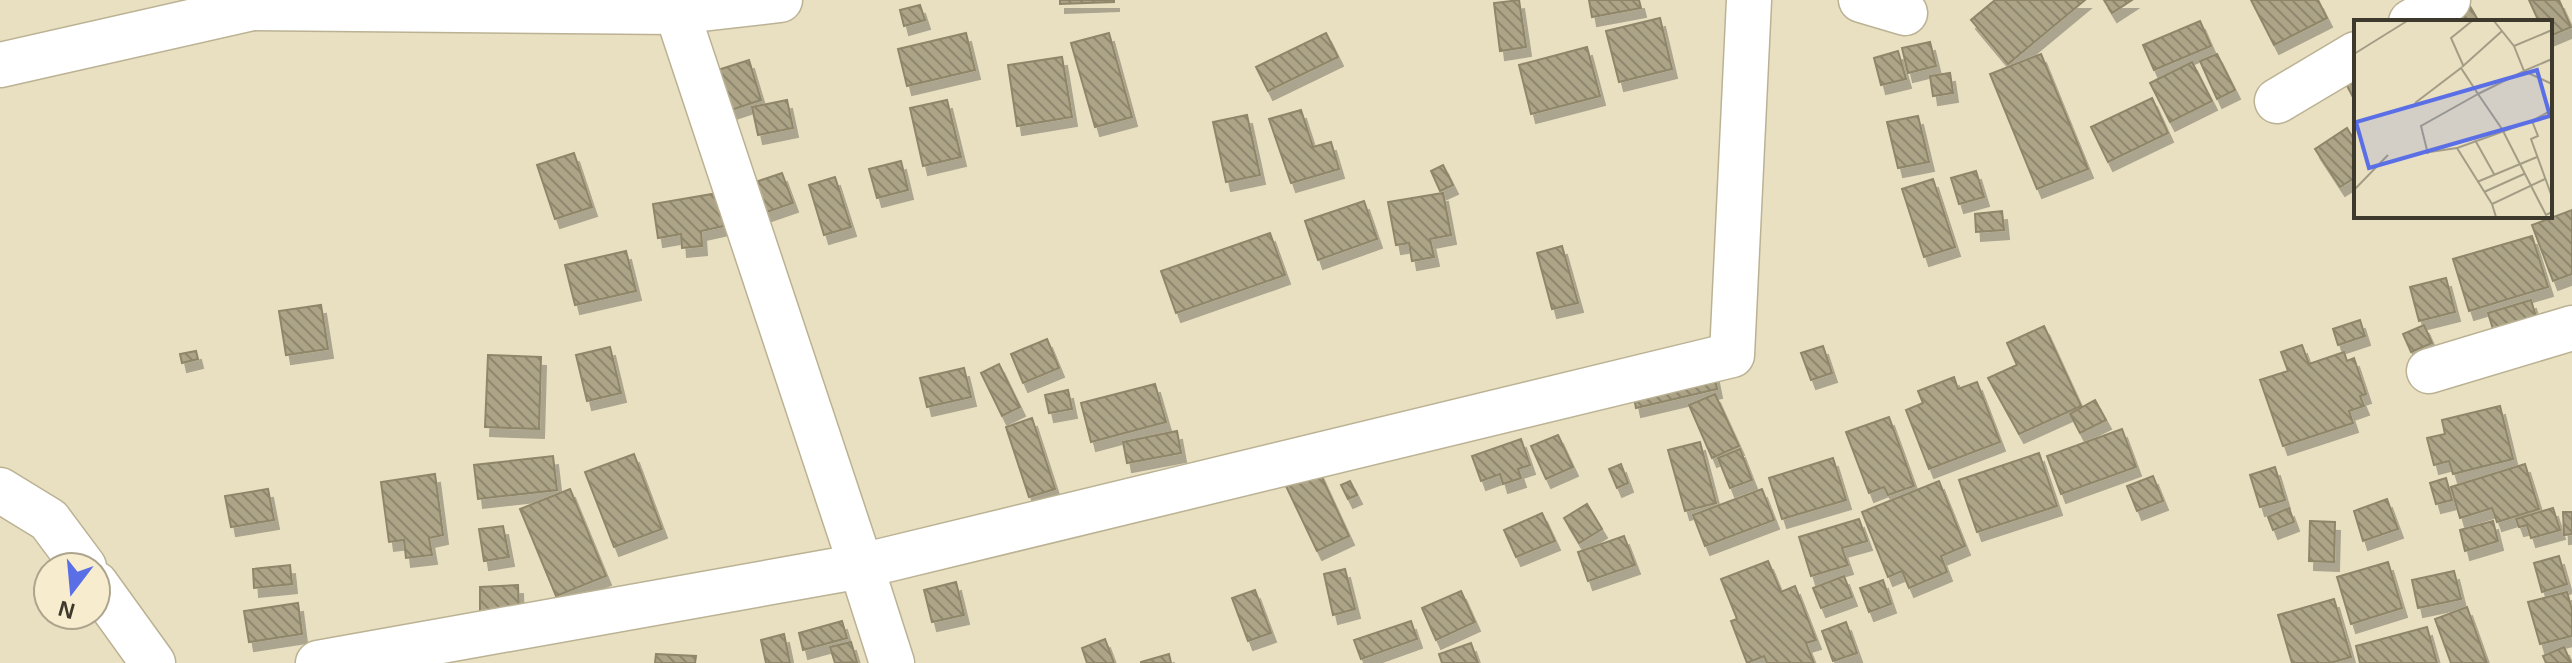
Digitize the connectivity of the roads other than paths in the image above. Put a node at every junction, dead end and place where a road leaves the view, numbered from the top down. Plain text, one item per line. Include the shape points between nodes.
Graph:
1 (780, 0) edge
2 (1749, 0) edge
3 (1861, 0) edge
4 (2448, 0) edge
5 (252, 4) edge
6 (674, 6) edge
7 (1905, 13) dead end
8 (2414, 20) edge
9 (2354, 55) edge
10 (0, 65) edge
11 (2277, 101) dead end
12 (2572, 328) edge
13 (2429, 371) dead end
14 (0, 490) edge
15 (72, 551) edge
16 (861, 566) junction
17 (112, 606) edge
18 (153, 663) edge
19 (318, 663) edge
20 (892, 663) edge

1 - 6 street
2 - 16 street via 1732,355
3 - 7 street
4 - 8 street
5 - 6 street
5 - 10 street
6 - 16 street
9 - 11 street
12 - 13 street
14 - 15 street via 49,520
16 - 19 street
16 - 20 street
17 - 18 street

